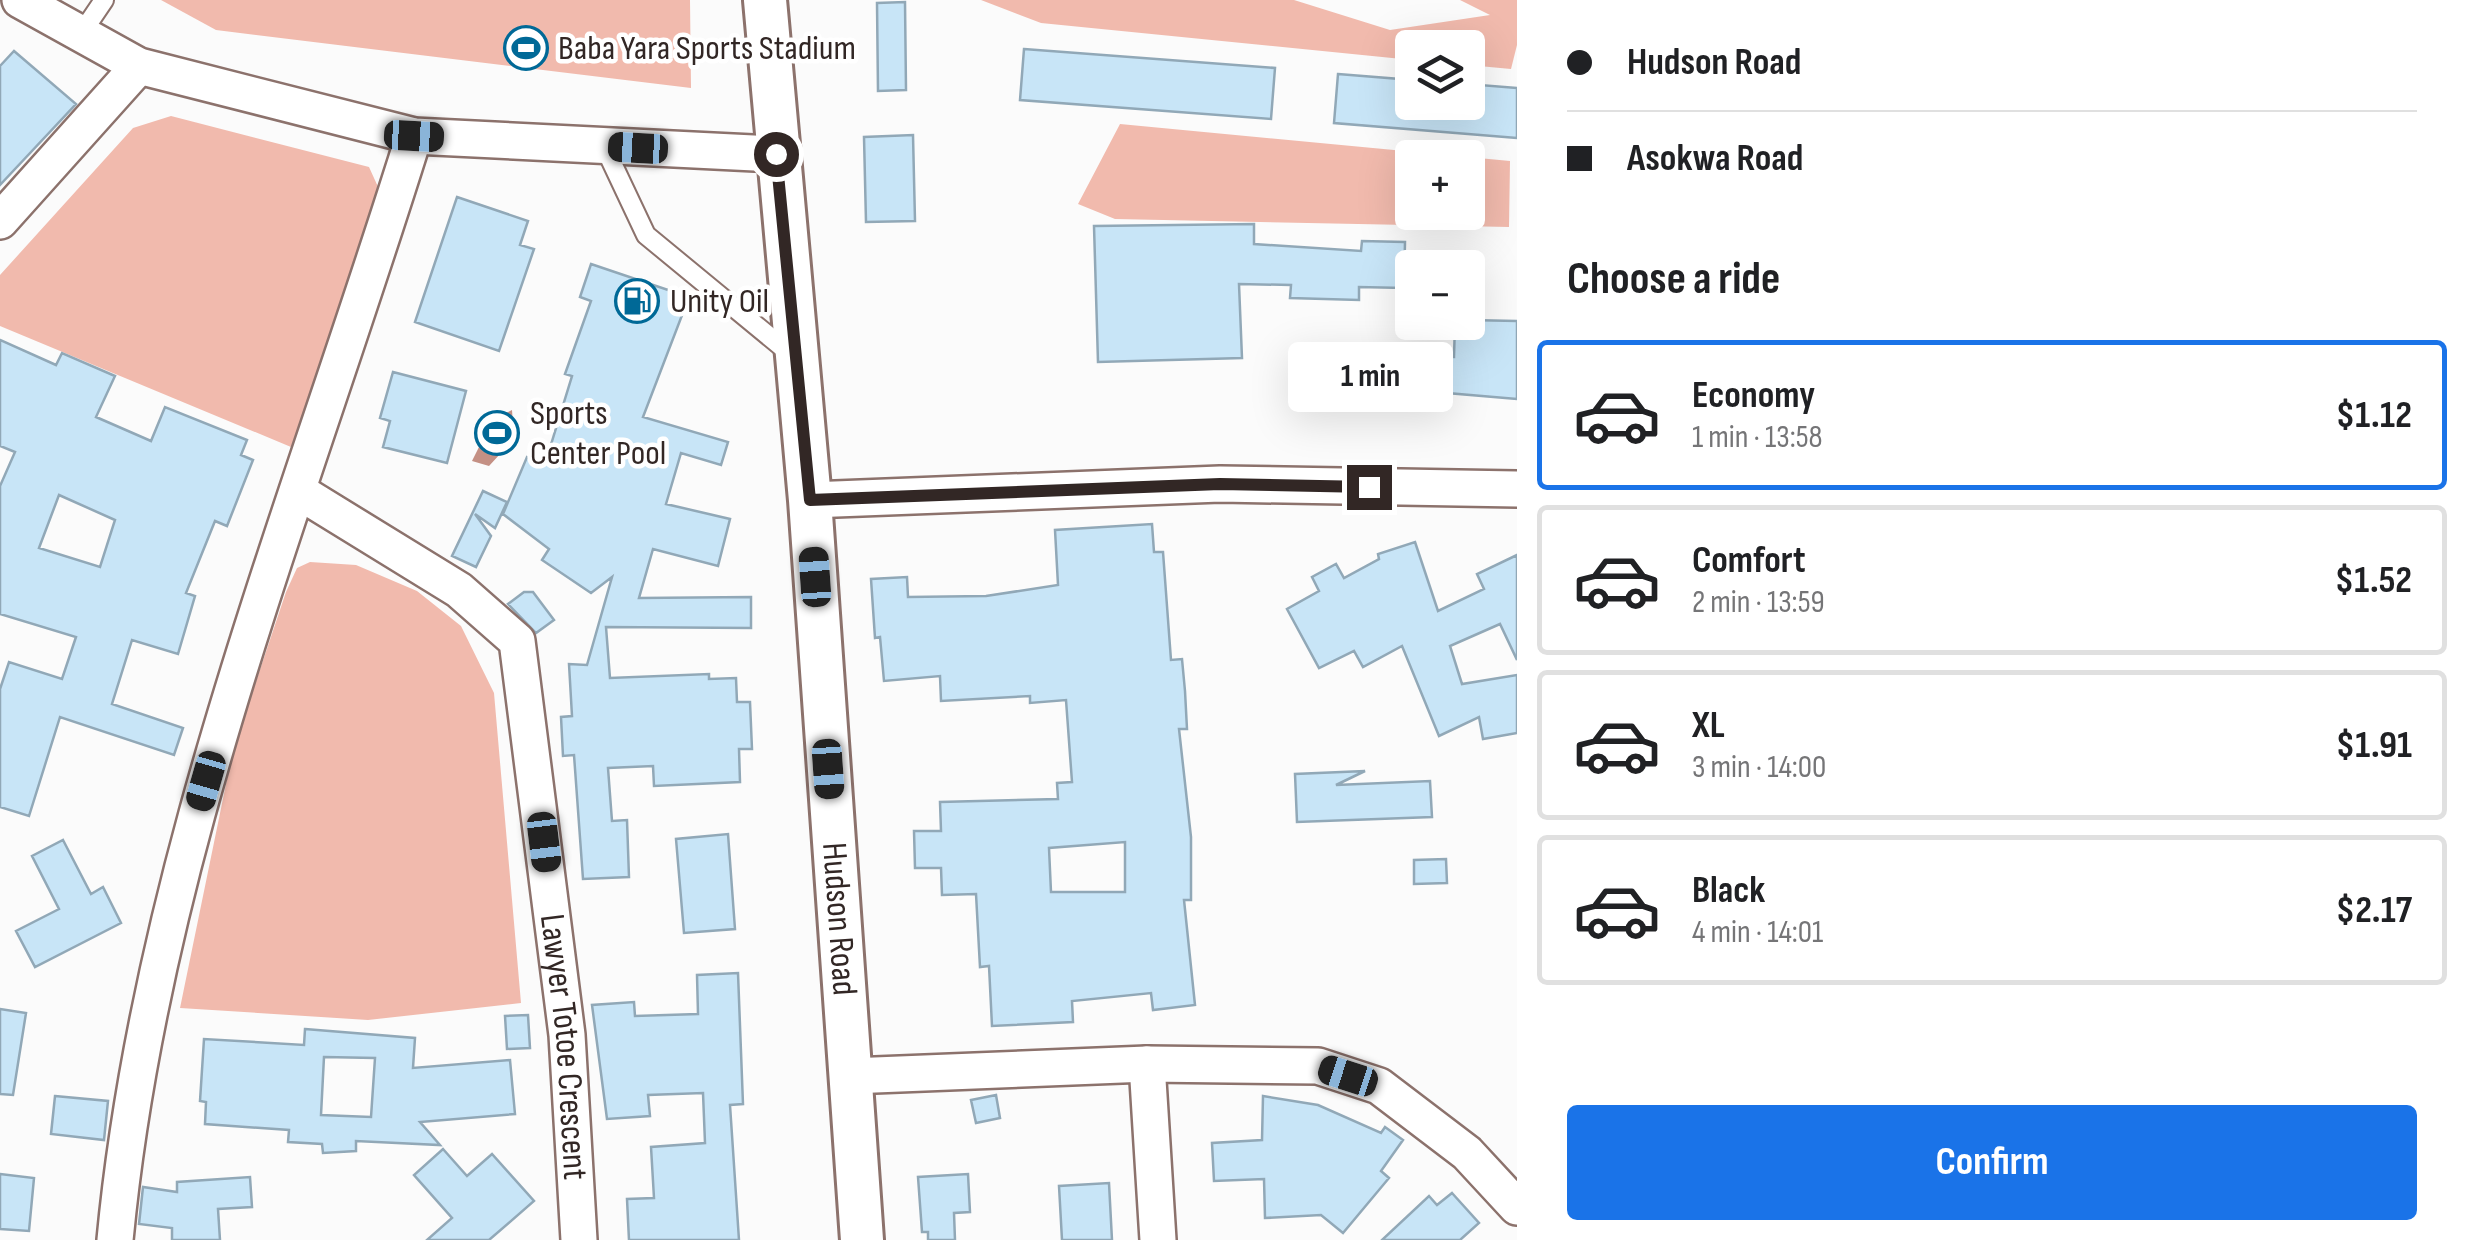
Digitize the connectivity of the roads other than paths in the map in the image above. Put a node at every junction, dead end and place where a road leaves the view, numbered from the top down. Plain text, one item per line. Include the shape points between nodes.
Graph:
1 (20, 0) edge
2 (104, 0) edge
3 (765, 0) edge
4 (81, 34) junction
5 (139, 66) junction
6 (414, 136) junction
7 (604, 146) junction
8 (776, 154) junction
9 (0, 221) edge
10 (796, 359) junction
11 (1517, 489) edge
12 (298, 491) junction
13 (810, 500) junction
14 (1147, 1064) junction
15 (850, 1076) junction
16 (1517, 1207) edge
17 (115, 1240) edge
18 (579, 1240) edge
19 (862, 1240) edge
20 (1158, 1240) edge

1 - 4 street
2 - 4 lane
3 - 8 street, Hudson Road
4 - 5 street
5 - 6 street
5 - 9 street
6 - 7 street
6 - 12 street
7 - 8 street
7 - 10 lane via 646,236
8 - 10 street, Hudson Road
10 - 13 street, Hudson Road
11 - 13 street via 1220,484
12 - 17 street via 246,640 186,852 124,1139
12 - 18 street, Lawyer Totoe Crescent via 459,590 517,641 566,1035
13 - 15 street, Hudson Road
14 - 15 street
14 - 16 street via 1318,1066 1379,1086 1468,1153
14 - 20 street
15 - 19 street, Hudson Road

